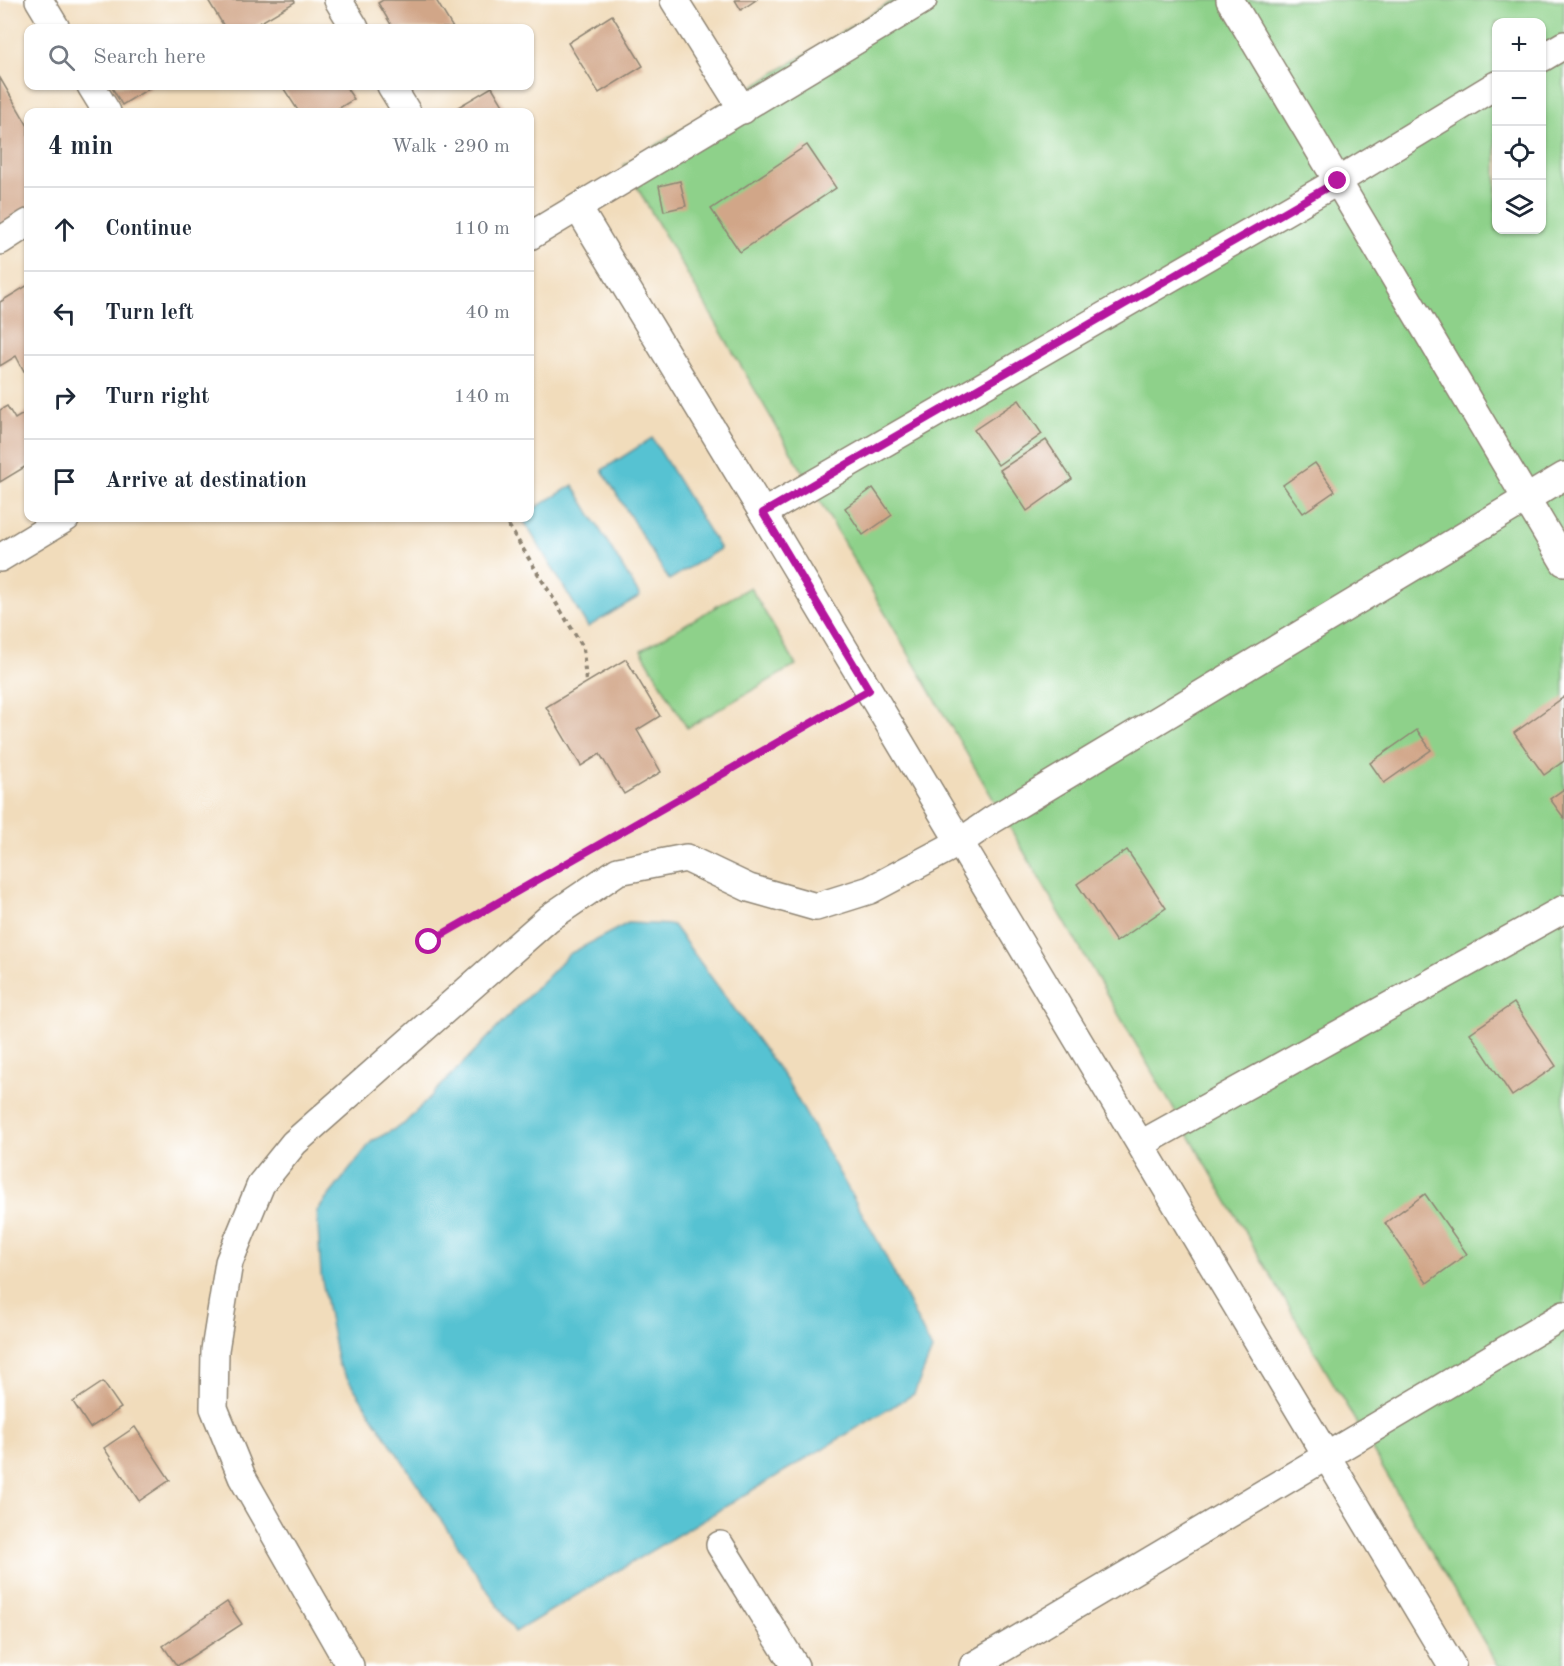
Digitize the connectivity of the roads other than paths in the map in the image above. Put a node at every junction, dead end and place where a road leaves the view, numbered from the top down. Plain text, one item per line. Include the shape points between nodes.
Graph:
1 (39, 0) edge
2 (338, 0) edge
3 (674, 0) edge
4 (923, 0) edge
5 (1230, 0) edge
6 (54, 24) edge
7 (353, 24) edge
8 (1564, 45) edge
9 (1546, 56) edge
10 (1492, 88) edge
11 (93, 90) edge
12 (393, 90) edge
13 (105, 108) edge
14 (405, 108) edge
15 (743, 110) junction
16 (1338, 181) junction
17 (578, 208) junction
18 (24, 226) edge
19 (534, 234) edge
20 (0, 241) edge
21 (1564, 476) edge
22 (1526, 498) junction
23 (763, 513) junction
24 (59, 522) edge
25 (0, 558) edge
26 (1564, 562) edge
27 (960, 842) junction
28 (1564, 909) edge
29 (1141, 1144) junction
30 (1564, 1315) edge
31 (1328, 1457) junction
32 (720, 1545) dead end
33 (350, 1666) edge
34 (795, 1666) edge
35 (973, 1666) edge
36 (1452, 1666) edge

1 - 6 street
2 - 7 street
3 - 15 street
4 - 15 street
5 - 16 street
8 - 9 street
10 - 16 street
11 - 13 street
12 - 14 street
15 - 17 street
16 - 22 street
16 - 23 street
17 - 19 street
17 - 23 street
18 - 20 street
21 - 22 street
22 - 26 street
22 - 27 street
23 - 27 street
24 - 25 street
27 - 29 street
27 - 33 street via 870,890 816,906 749,888 686,858 618,871 549,918 294,1143 261,1184 229,1262 215,1350 214,1408 242,1477
28 - 29 street
29 - 31 street
30 - 31 street
31 - 35 street
31 - 36 street
32 - 34 street

